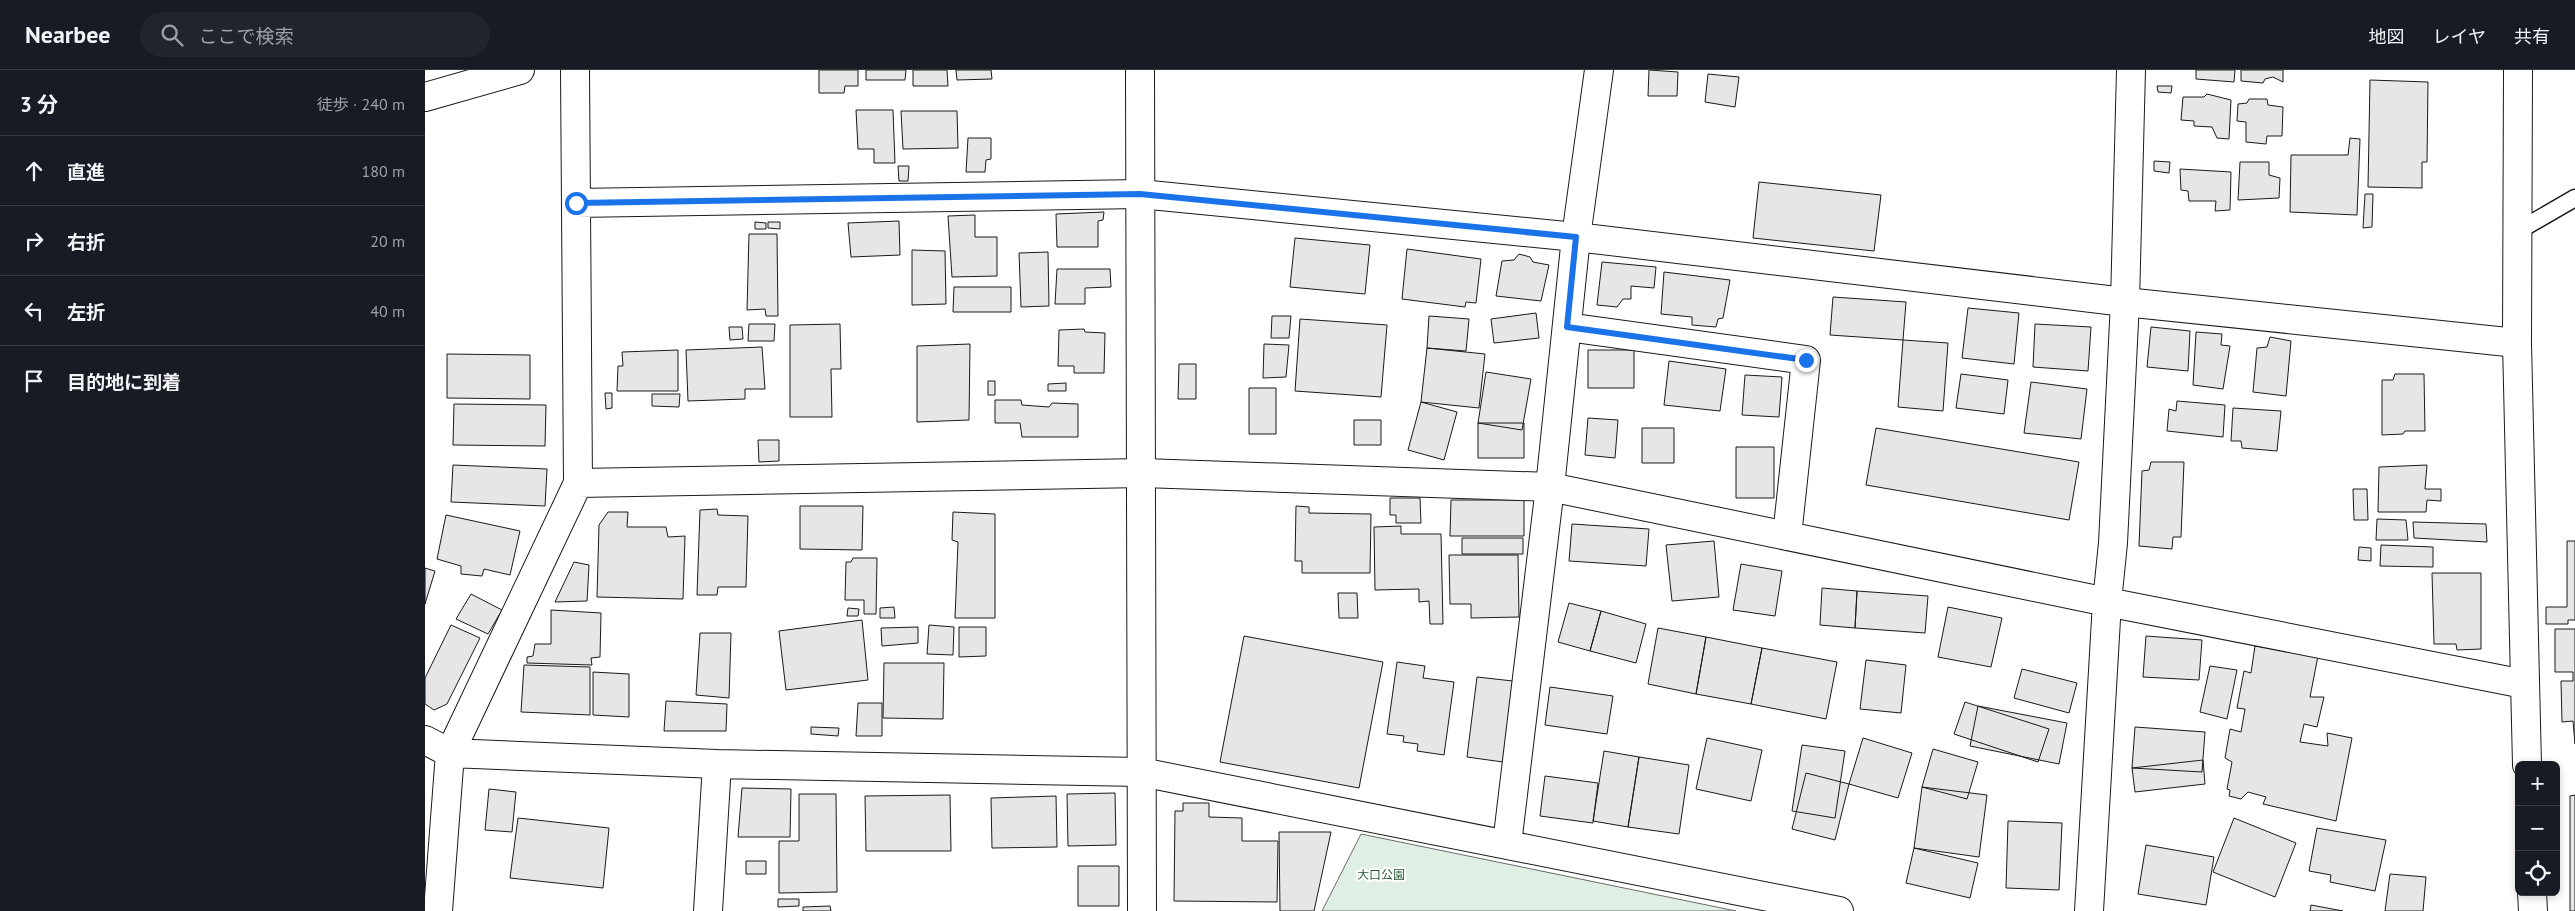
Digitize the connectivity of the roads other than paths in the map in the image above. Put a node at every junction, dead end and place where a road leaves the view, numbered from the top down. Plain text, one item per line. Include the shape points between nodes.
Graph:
1 (520, 70) edge
2 (575, 70) edge
3 (1140, 70) edge
4 (1599, 70) edge
5 (2131, 70) edge
6 (2518, 70) edge
7 (425, 97) edge
8 (1140, 194) junction
9 (2575, 198) edge
10 (576, 203) junction
11 (2518, 231) junction
12 (1576, 237) junction
13 (2125, 302) junction
14 (1567, 327) junction
15 (2517, 343) junction
16 (1143, 473) junction
17 (578, 483) junction
18 (1550, 487) junction
19 (1787, 536) junction
20 (2107, 602) junction
21 (2524, 684) junction
22 (425, 740) edge
23 (450, 753) junction
24 (2527, 761) edge
25 (717, 764) junction
26 (1141, 772) junction
27 (1507, 844) junction
28 (2532, 896) edge
29 (1811, 908) edge
30 (438, 911) edge
31 (708, 911) edge
32 (1142, 911) edge
33 (1839, 911) edge
34 (2089, 911) edge
35 (2533, 911) edge

1 - 7 street
2 - 10 street
3 - 8 street
4 - 12 street
5 - 13 street
6 - 11 street
8 - 10 street
8 - 12 street
8 - 16 street
9 - 11 lane
10 - 17 street
11 - 15 street
12 - 13 street
12 - 14 street
13 - 15 street
13 - 20 street
14 - 18 street
14 - 19 street via 1806,360
15 - 21 street
16 - 17 street
16 - 18 street
16 - 26 street
17 - 23 street
18 - 19 street
18 - 27 street
19 - 20 street
20 - 21 street
20 - 34 street
21 - 24 street
22 - 23 street
23 - 25 street
23 - 30 street
25 - 26 street
25 - 31 street
26 - 27 street
26 - 32 street
27 - 29 street
28 - 35 street
29 - 33 street

